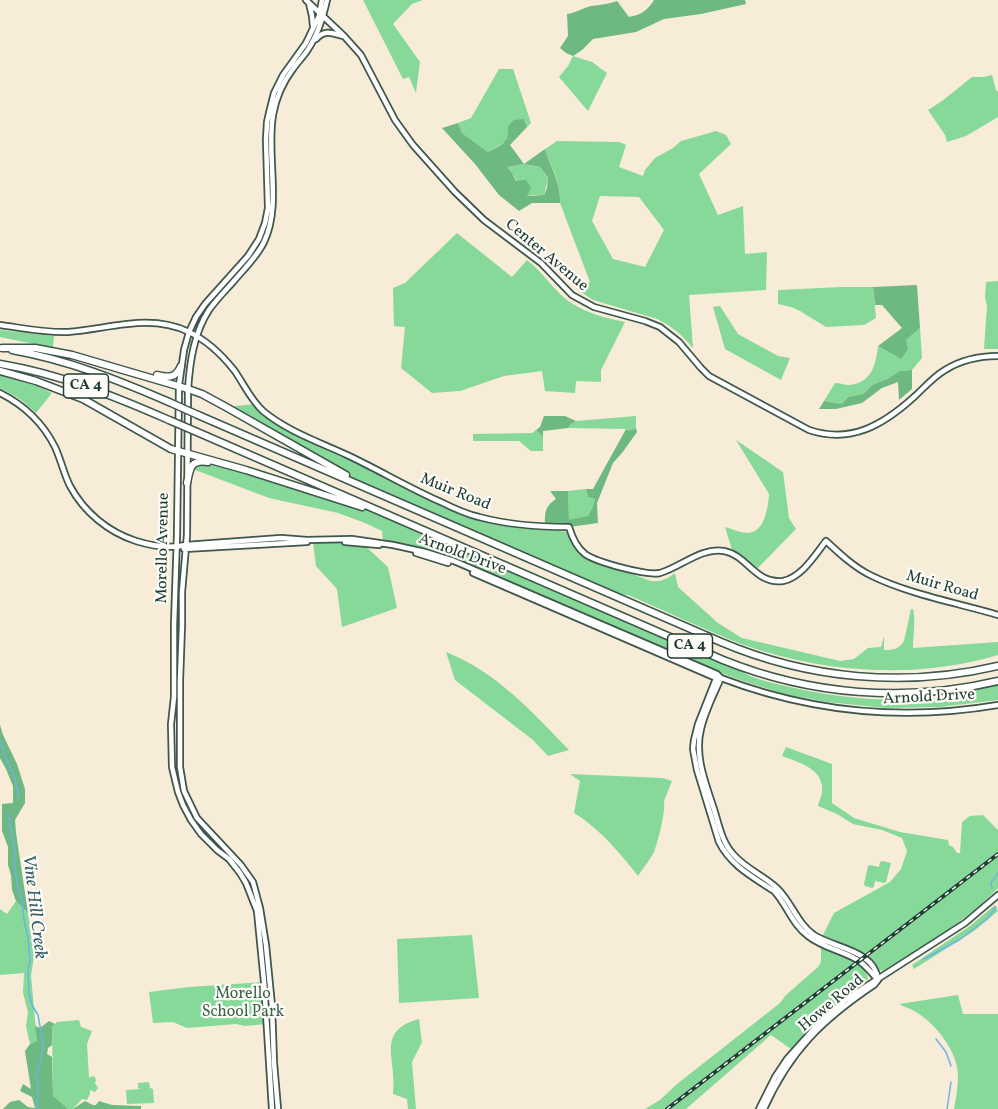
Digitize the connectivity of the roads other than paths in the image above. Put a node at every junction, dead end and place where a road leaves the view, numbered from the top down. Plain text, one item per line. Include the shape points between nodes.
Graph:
1 (322, 0) edge
2 (327, 0) edge
3 (308, 1) edge
4 (322, 14) junction
5 (313, 28) junction
6 (344, 36) junction
7 (312, 43) junction
8 (0, 325) edge
9 (189, 332) junction
10 (196, 337) junction
11 (1, 348) edge
12 (998, 356) edge
13 (0, 364) edge
14 (181, 366) junction
15 (0, 371) edge
16 (143, 375) junction
17 (179, 386) junction
18 (188, 389) junction
19 (0, 393) edge
20 (178, 450) junction
21 (187, 453) junction
22 (217, 462) junction
23 (187, 483) junction
24 (372, 490) junction
25 (399, 520) junction
26 (177, 547) junction
27 (185, 547) junction
28 (998, 615) edge
29 (998, 664) edge
30 (718, 677) junction
31 (998, 681) edge
32 (998, 705) edge
33 (998, 895) edge
34 (878, 980) junction
35 (272, 1109) edge
36 (278, 1109) edge
37 (759, 1109) edge
38 (764, 1109) edge

1 - 4 street, Morello Avenue
2 - 4 street, Morello Avenue
3 - 4 street, Center Avenue
3 - 5 street
4 - 5 street, Morello Avenue
4 - 6 street, Center Avenue
4 - 7 street, Morello Avenue
5 - 9 street, Morello Avenue via 274,93 266,140 268,208 259,239 249,256 205,304
6 - 7 street via 324,32
6 - 12 street, Center Avenue via 361,55 395,120 413,145 484,220 536,259 572,295 594,307 660,327 709,376 809,430 847,435 865,430 901,409 945,370 968,360
7 - 10 street, Morello Avenue via 291,71 276,104 271,136 272,210 265,242 207,312
8 - 9 street, Muir Road via 61,332 148,322
9 - 10 street, Muir Road
9 - 14 street, Morello Avenue
10 - 18 street, Morello Avenue
10 - 28 street, Muir Road via 216,351 255,404 276,420 459,510 528,526 569,527 580,549 596,560 656,574 709,551 722,550 740,558 767,579 783,581 807,565 826,541 869,574
11 - 16 highway via 53,351
11 - 24 highway, CA 4, bridge via 115,379
13 - 25 highway, CA 4, bridge via 76,382 118,398
14 - 16 highway via 170,377
14 - 17 street, Morello Avenue
15 - 20 highway via 71,394
16 - 17 highway
17 - 18 highway
17 - 20 street, Morello Avenue
18 - 21 street, Morello Avenue
18 - 24 highway
19 - 26 street, Arnold Drive via 26,410 42,427 74,492 98,521 145,544
20 - 21 highway
20 - 26 street, Morello Avenue
21 - 22 highway
21 - 23 street, Morello Avenue
22 - 23 highway via 193,465
22 - 25 highway
23 - 27 street, Morello Avenue
24 - 29 highway, CA 4 via 764,658 816,671 905,678 968,672
25 - 31 highway, CA 4 via 766,675 827,689 882,693 944,690
26 - 27 street, Arnold Drive
26 - 35 street, Morello Avenue via 172,767 191,820 240,873 257,911
27 - 30 street, Arnold Drive via 280,538 352,539 425,552 521,589
27 - 36 street, Morello Avenue via 180,767 184,791 197,818 253,882 266,945
30 - 32 street, Arnold Drive via 778,697 856,711 921,713
30 - 34 street via 699,748 726,844 736,857 783,894 807,930 859,954 873,967
33 - 34 street, Howe Road via 965,923
34 - 37 street, Howe Road via 836,1008 802,1041 775,1077
34 - 38 street, Howe Road via 804,1043 788,1063

